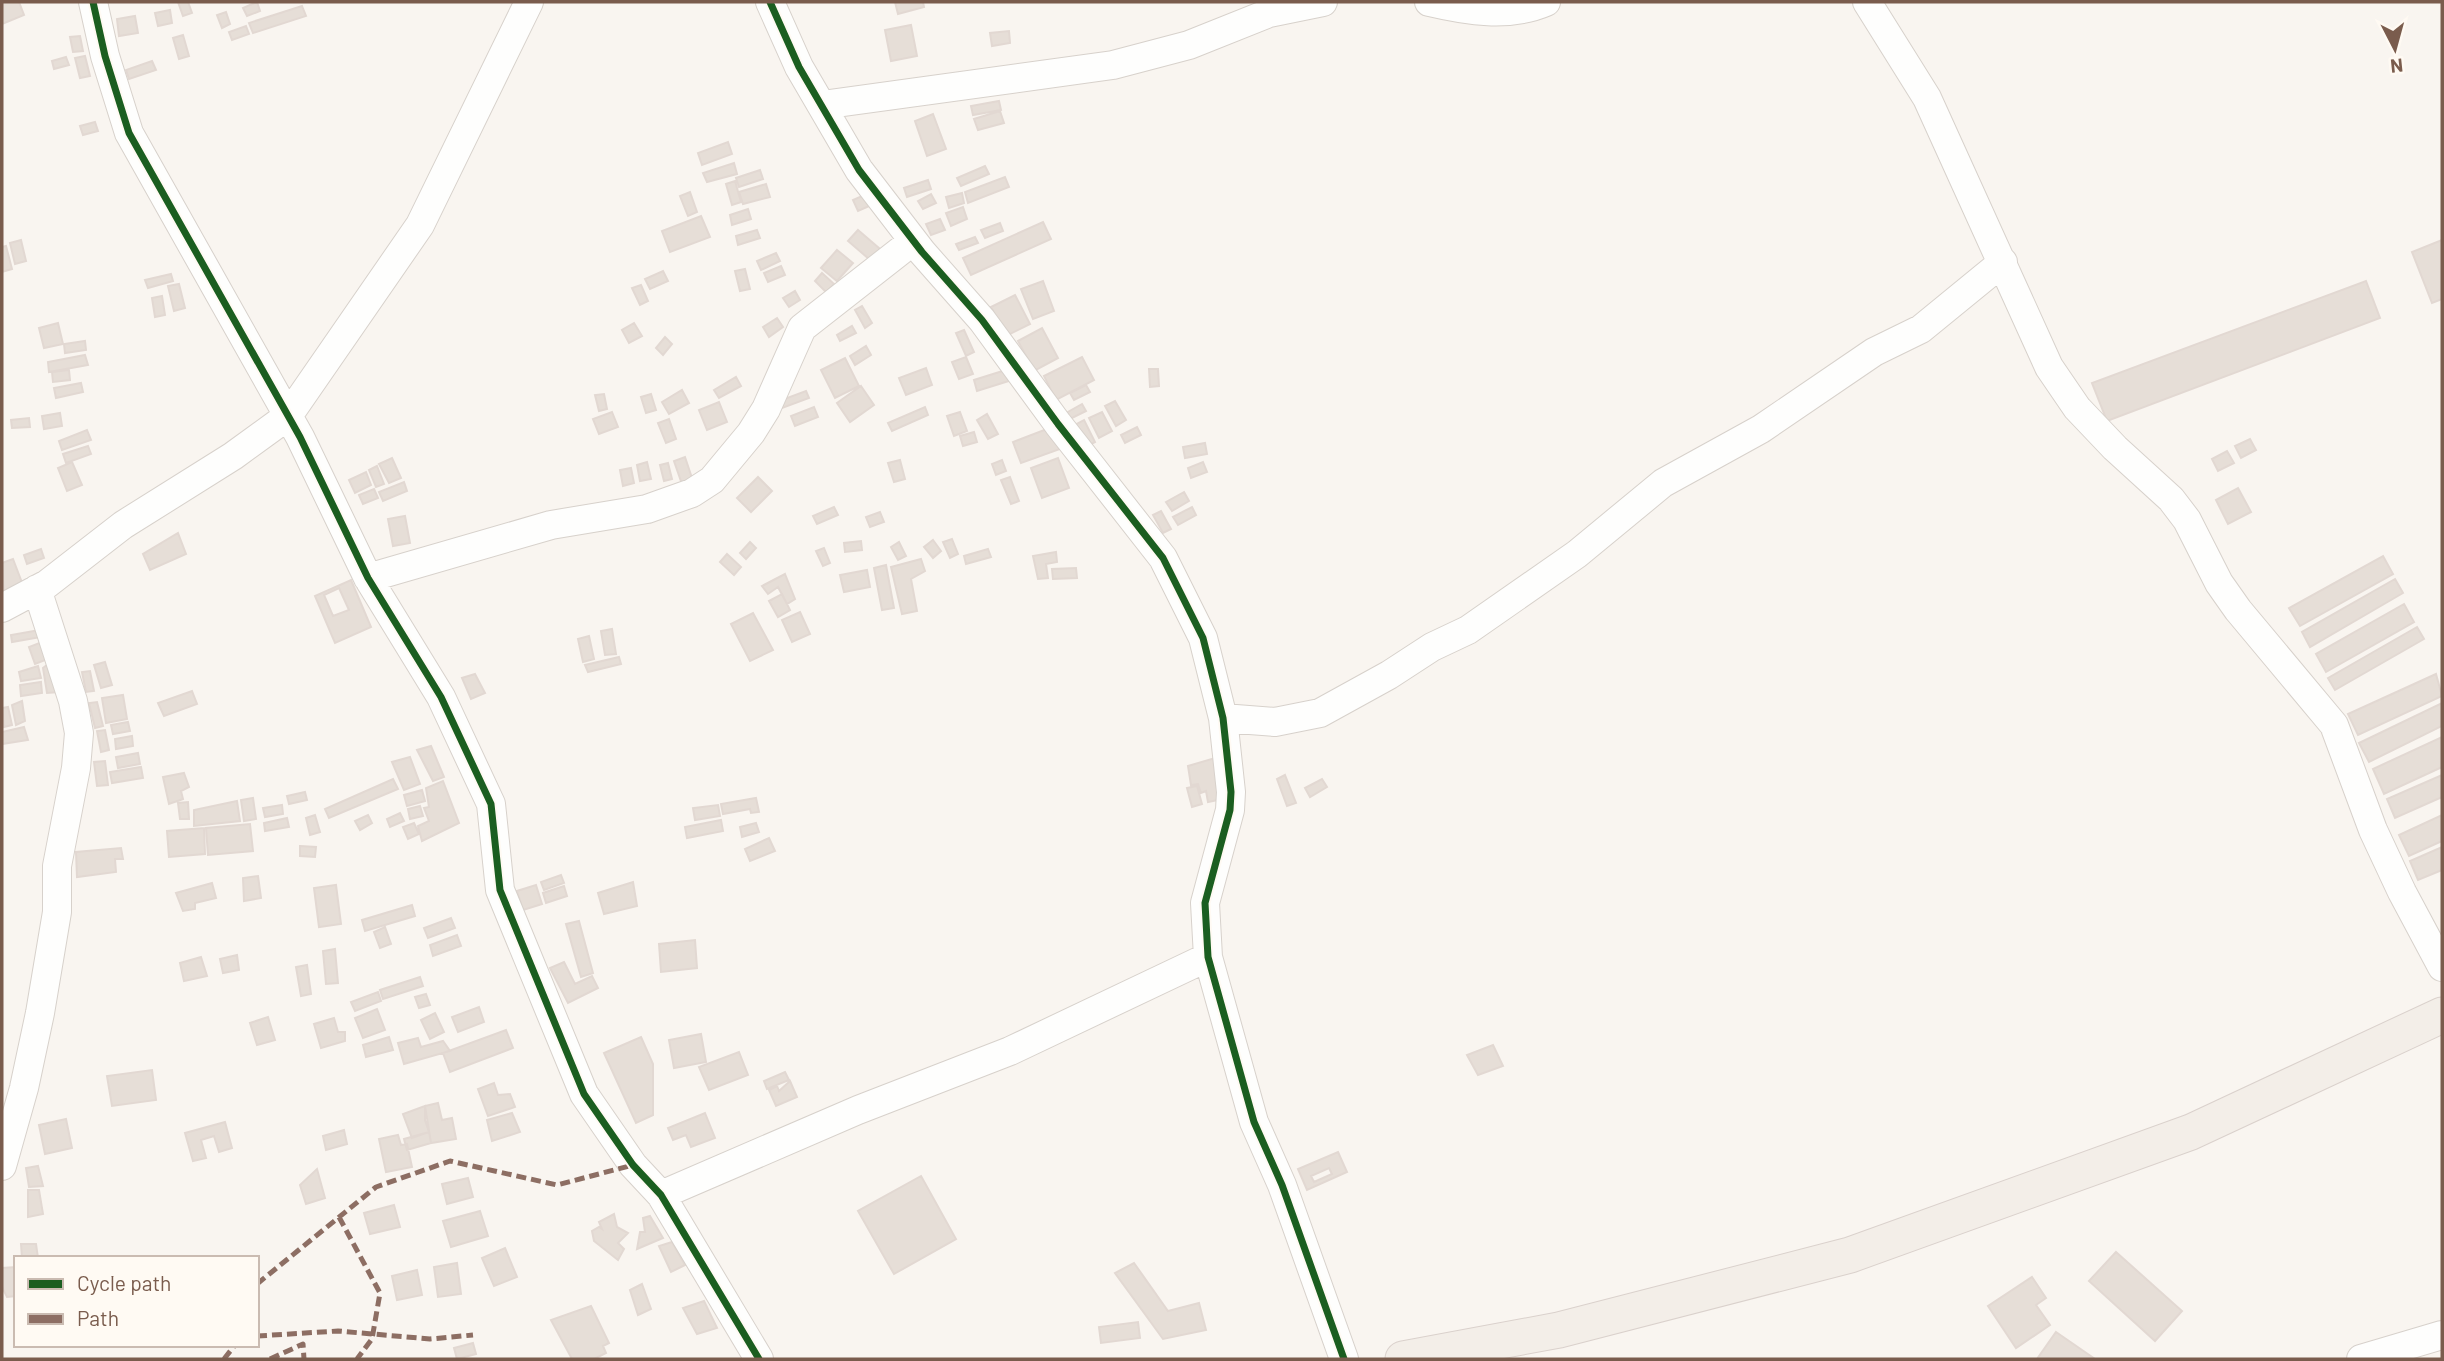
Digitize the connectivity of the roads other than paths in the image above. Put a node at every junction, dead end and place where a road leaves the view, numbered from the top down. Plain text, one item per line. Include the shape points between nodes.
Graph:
1 (93, 2) edge
2 (529, 2) edge
3 (770, 2) edge
4 (1323, 2) edge
5 (1429, 2) edge
6 (1546, 2) edge
7 (1867, 2) edge
8 (821, 105) junction
9 (913, 241) junction
10 (2003, 262) junction
11 (288, 416) junction
12 (368, 578) junction
13 (37, 589) junction
14 (2, 608) edge
15 (1223, 718) junction
16 (1208, 957) junction
17 (2442, 967) edge
18 (2442, 1015) edge
19 (2, 1166) edge
20 (661, 1195) junction
21 (2442, 1335) edge
22 (1439, 1356) edge
23 (760, 1359) edge
24 (1344, 1359) edge
25 (1403, 1359) edge
26 (2361, 1359) edge

1 - 11 street via 129,133
2 - 11 street via 419,225
3 - 8 street
4 - 8 street via 1269,13 1189,45 1113,65
5 - 6 street via 1464,10 1512,11
7 - 10 street via 1927,97
8 - 9 street via 859,170
9 - 12 street via 802,328 751,433 712,480 692,493 647,509 551,525
9 - 15 street via 982,320 1163,558 1203,638
10 - 15 street via 1921,329 1874,352 1760,429 1663,483 1577,554 1468,630 1320,713 1275,722
10 - 17 street via 2049,367 2077,408 2171,499 2225,592 2334,725 2379,842
11 - 12 street
11 - 13 street via 123,525
12 - 20 street via 441,697 491,804 500,890 584,1094 633,1165
13 - 14 street
13 - 19 street via 73,701 78,745 61,834 57,912 40,1013
15 - 16 street via 1230,810 1205,903
16 - 20 street via 1010,1051
16 - 24 street via 1254,1122 1282,1185
18 - 22 main road via 2191,1132 1850,1255
20 - 23 street
21 - 26 street
22 - 25 main road

